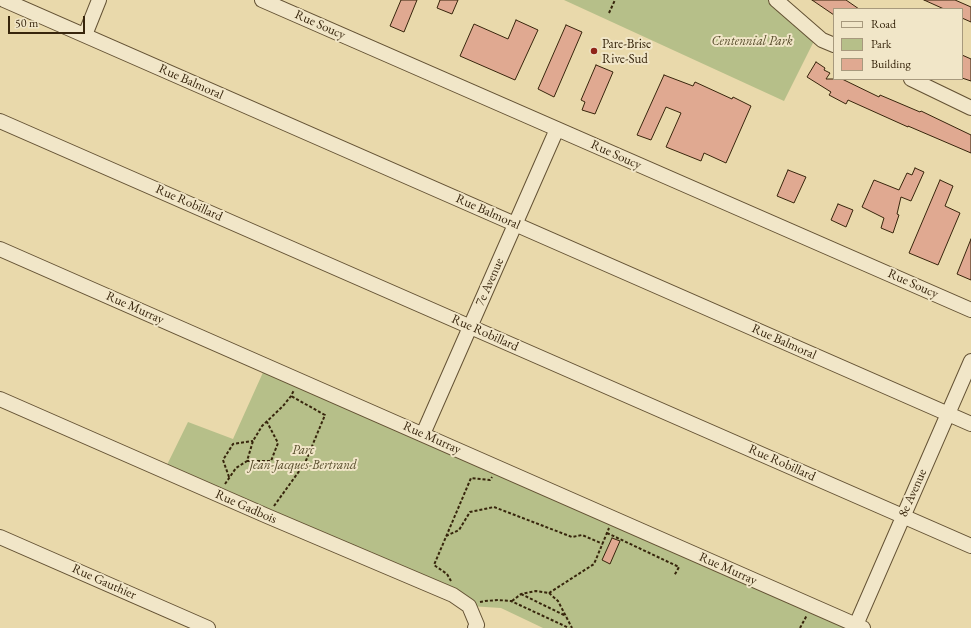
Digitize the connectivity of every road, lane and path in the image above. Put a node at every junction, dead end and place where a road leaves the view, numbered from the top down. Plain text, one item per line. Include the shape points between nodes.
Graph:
1 (4, 0) edge
2 (99, 0) edge
3 (262, 0) edge
4 (614, 0) edge
5 (776, 0) edge
6 (609, 13) dead end
7 (85, 35) junction
8 (833, 45) edge
9 (913, 80) edge
10 (971, 108) edge
11 (0, 121) edge
12 (557, 129) junction
13 (515, 224) junction
14 (0, 249) edge
15 (971, 310) edge
16 (470, 327) junction
17 (971, 361) edge
18 (298, 379) junction
19 (291, 396) junction
20 (0, 399) edge
21 (948, 414) junction
22 (267, 422) junction
23 (971, 424) edge
24 (423, 434) junction
25 (253, 441) junction
26 (247, 461) junction
27 (498, 468) junction
28 (230, 477) junction
29 (218, 495) junction
30 (267, 516) junction
31 (903, 516) junction
32 (613, 518) junction
33 (607, 533) junction
34 (446, 536) junction
35 (0, 537) edge
36 (603, 544) junction
37 (971, 546) edge
38 (674, 576) dead end
39 (548, 592) junction
40 (521, 594) junction
41 (453, 595) junction
42 (511, 601) junction
43 (469, 606) junction
44 (567, 617) junction
45 (860, 626) edge
46 (208, 628) edge
47 (475, 628) edge
48 (570, 628) edge

1 - 7 street, Rue Balmoral
2 - 7 street
3 - 12 street, Rue Soucy
4 - 6 path
5 - 8 street via 822,40
7 - 13 street, Rue Balmoral
9 - 10 street
11 - 16 street, Rue Robillard
12 - 13 street, 7e Avenue
12 - 15 street, Rue Soucy
13 - 16 street, 7e Avenue
13 - 21 street, Rue Balmoral
14 - 18 street, Rue Murray
16 - 24 street, 7e Avenue
16 - 31 street, Rue Robillard
17 - 21 street, 8e Avenue
18 - 19 path
18 - 24 street, Rue Murray
19 - 22 path
19 - 30 path via 325,415 305,463
20 - 29 street, Rue Gadbois
21 - 23 street, Rue Balmoral
21 - 31 street, 8e Avenue
22 - 25 path
22 - 26 path via 278,443 271,461
24 - 27 street, Rue Murray
25 - 26 path
25 - 28 path via 233,444 223,460
26 - 28 path via 236,468
27 - 32 street, Rue Murray
27 - 34 path via 490,480 471,478
28 - 29 path
29 - 30 street, Rue Gadbois
30 - 41 street, Rue Gadbois
31 - 37 street, Rue Robillard
31 - 45 street, 8e Avenue
32 - 33 path
32 - 45 street, Rue Murray
33 - 36 path
33 - 38 path via 679,567
34 - 36 path via 459,530 470,512 494,507 572,537 582,535
34 - 41 path via 434,565 447,574 453,584
35 - 46 street, Rue Gauthier
36 - 39 path via 594,564
39 - 40 path
39 - 44 path via 558,601
40 - 42 path
40 - 44 path
41 - 43 street, Rue Gadbois
42 - 43 path via 485,600
42 - 48 path
43 - 47 street via 477,625
44 - 48 path

